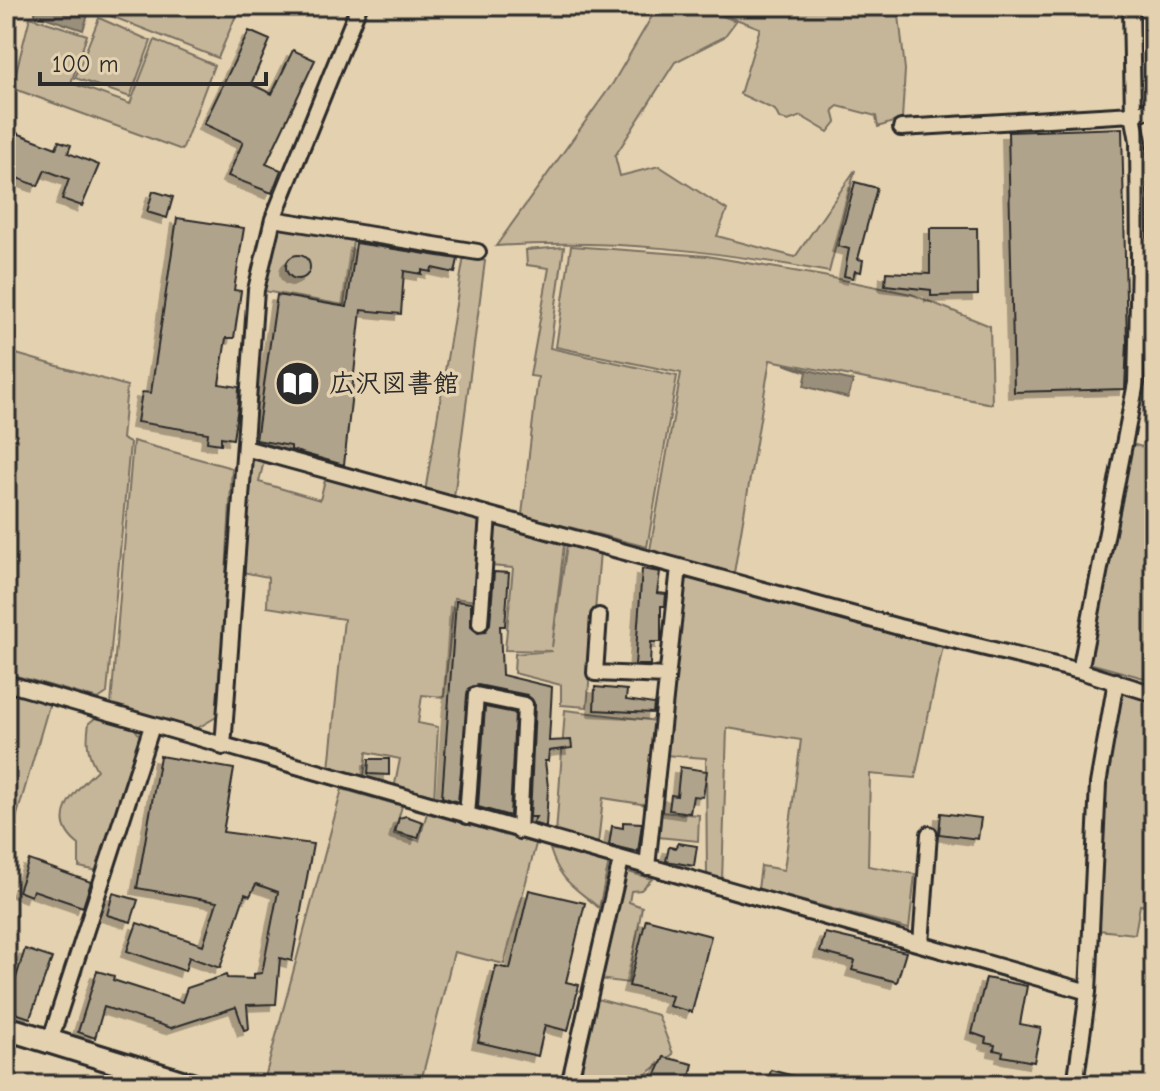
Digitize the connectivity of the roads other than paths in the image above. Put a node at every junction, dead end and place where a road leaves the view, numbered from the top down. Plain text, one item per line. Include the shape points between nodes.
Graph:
1 (7, 6) edge
2 (359, 6) edge
3 (1131, 6) edge
4 (6, 14) edge
5 (1154, 109) edge
6 (1133, 114) junction
7 (901, 128) dead end
8 (273, 219) junction
9 (478, 252) dead end
10 (245, 448) junction
11 (488, 515) junction
12 (679, 567) junction
13 (599, 616) dead end
14 (480, 623) dead end
15 (1080, 671) junction
16 (667, 676) junction
17 (1116, 681) junction
18 (6, 683) edge
19 (1154, 694) edge
20 (152, 726) junction
21 (223, 747) junction
22 (467, 816) junction
23 (519, 831) junction
24 (929, 834) dead end
25 (621, 860) junction
26 (647, 867) junction
27 (921, 944) junction
28 (1088, 992) junction
29 (6, 1028) edge
30 (50, 1041) junction
31 (191, 1085) edge
32 (569, 1085) edge
33 (1075, 1085) edge

1 - 4 street
2 - 8 street
3 - 6 street
5 - 6 street
6 - 7 street
6 - 15 street via 1138,141 1136,383
8 - 9 street
8 - 10 street via 256,290
10 - 11 street
10 - 21 street
11 - 12 street
11 - 14 street
12 - 15 street
12 - 16 street
13 - 16 street via 595,673
15 - 17 street
16 - 26 street
17 - 19 street
17 - 28 street via 1098,784
18 - 20 street
20 - 21 street
20 - 30 street
21 - 22 street
22 - 23 street
22 - 23 street via 476,695 525,705
23 - 25 street
24 - 27 street
25 - 26 street
25 - 32 street
26 - 27 street
27 - 28 street
28 - 33 street
29 - 30 main road
30 - 31 main road

